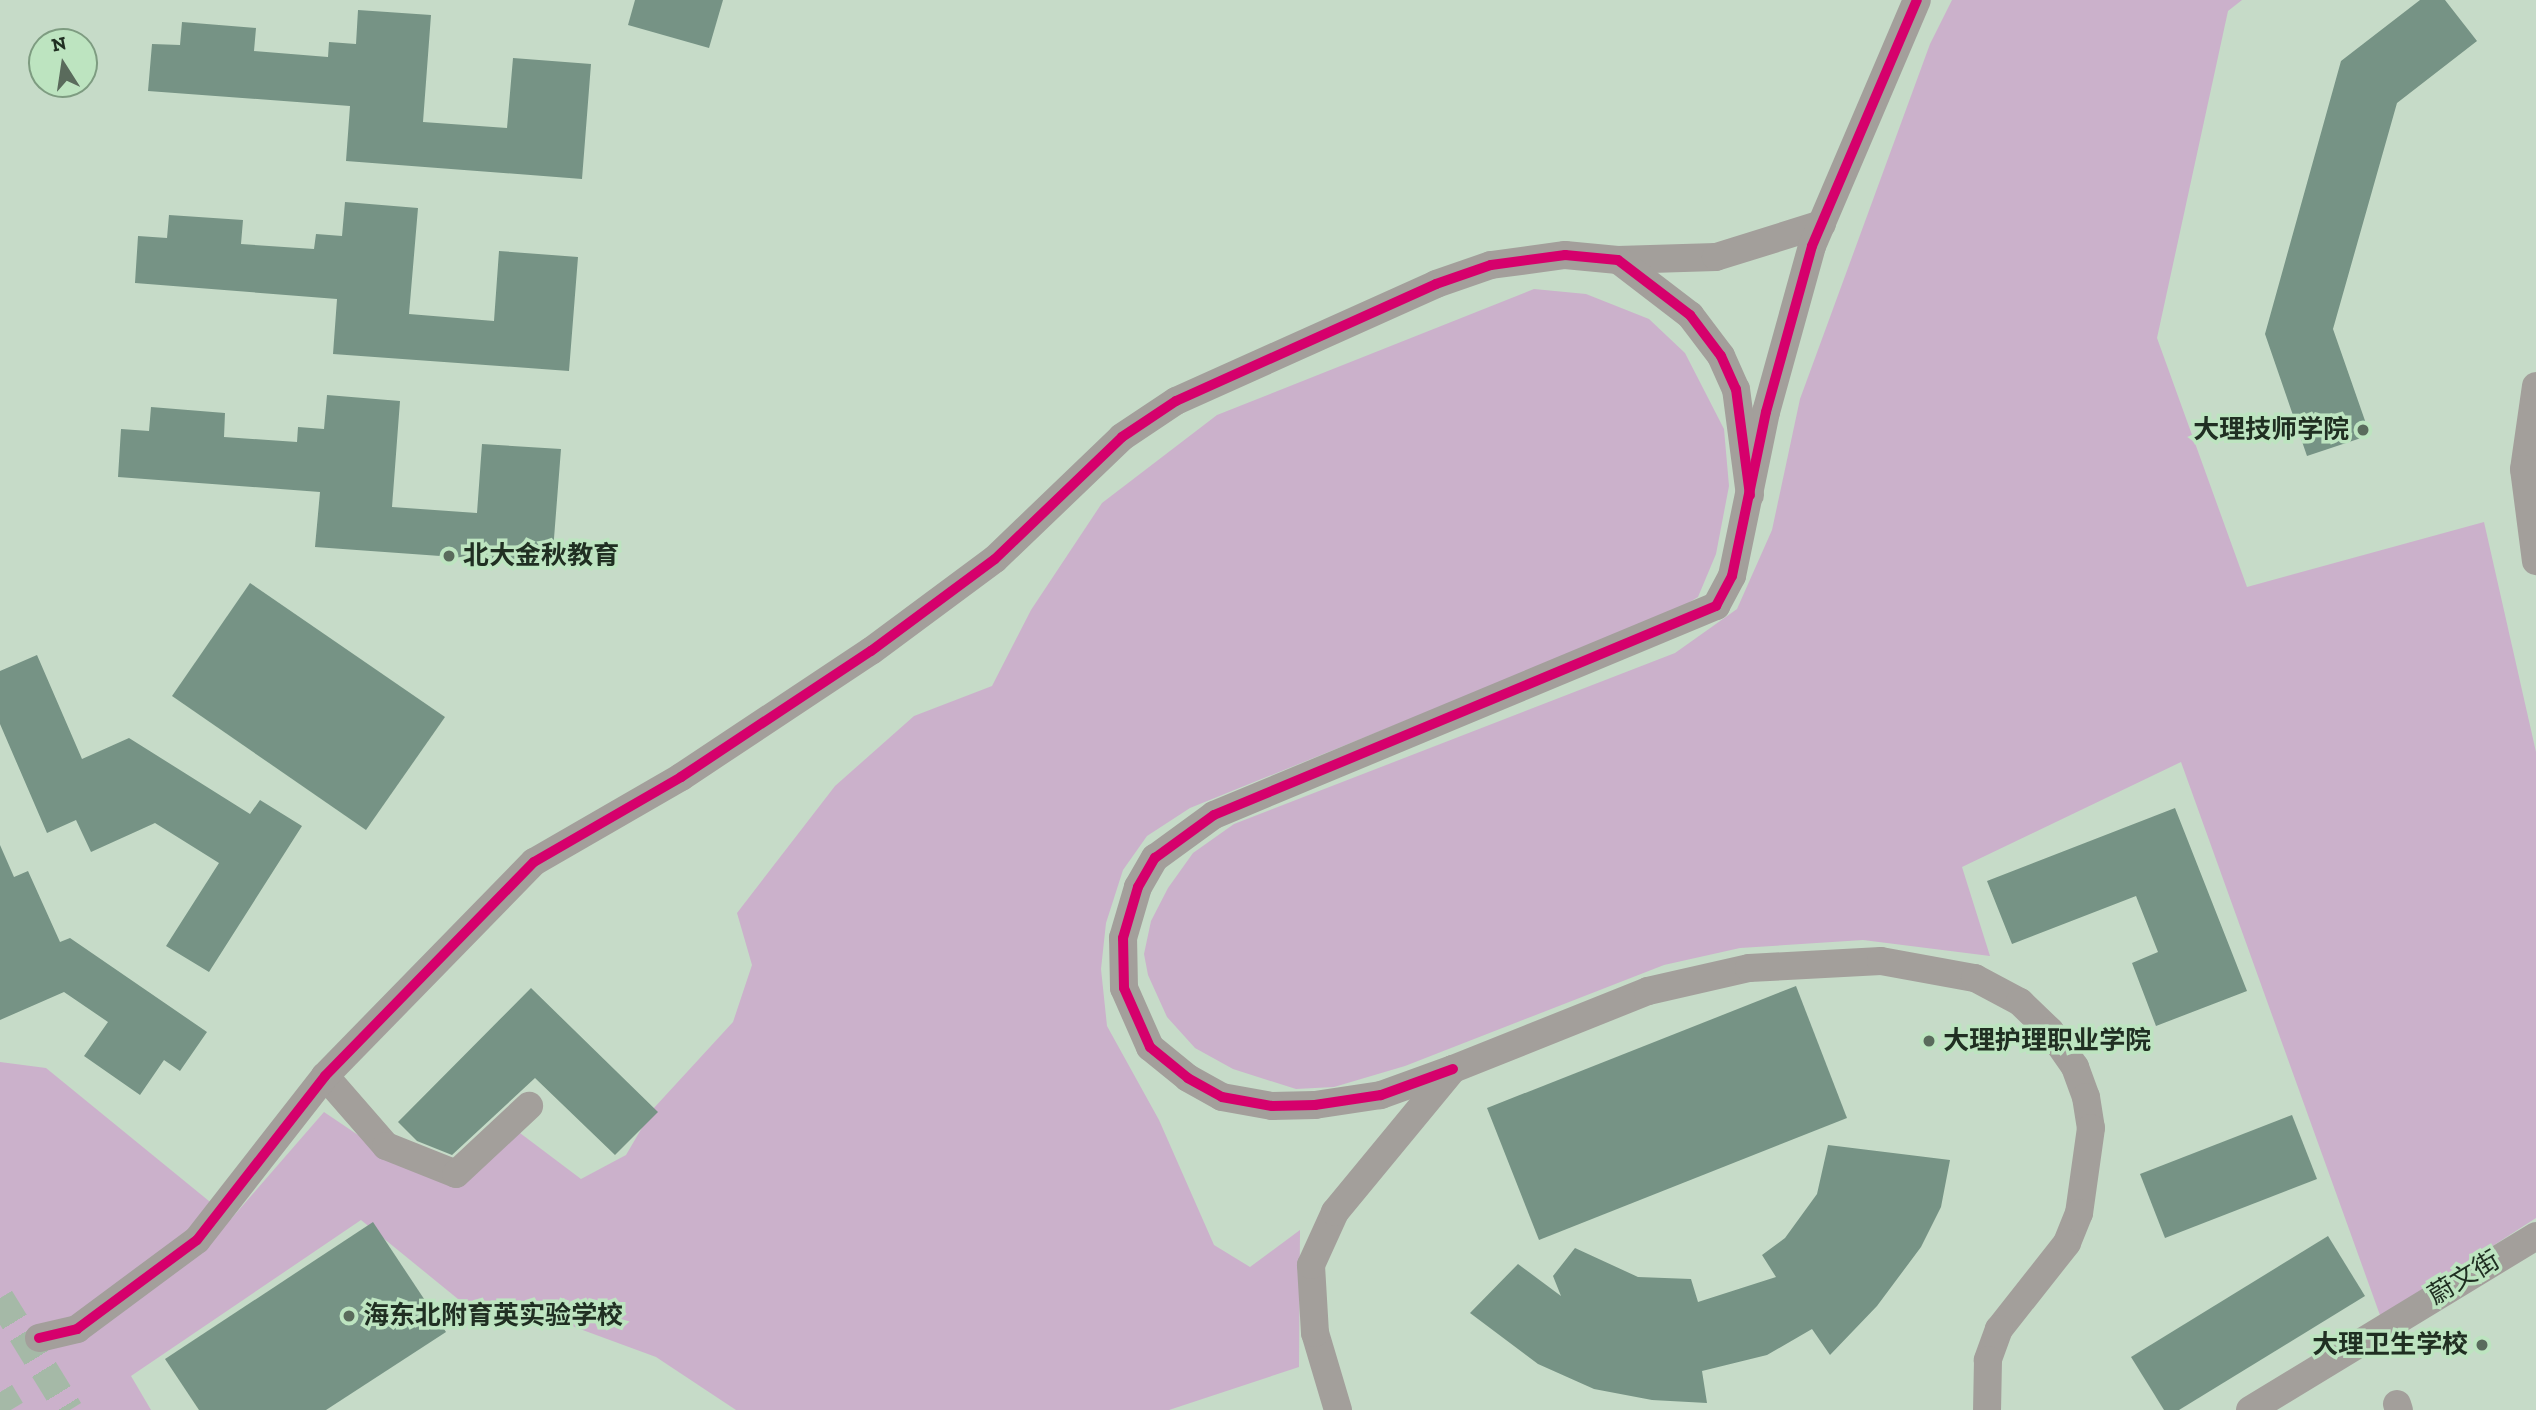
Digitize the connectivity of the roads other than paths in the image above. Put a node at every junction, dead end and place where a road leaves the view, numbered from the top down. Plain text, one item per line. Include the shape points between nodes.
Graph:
1 (1917, 0) edge
2 (1822, 224) junction
3 (1618, 260) junction
4 (2536, 386) edge
5 (1750, 495) junction
6 (2536, 561) edge
7 (1453, 1069) junction
8 (325, 1076) junction
9 (529, 1106) dead end
10 (2536, 1236) edge
11 (38, 1338) dead end
12 (1339, 1410) edge
13 (1987, 1410) edge
14 (2250, 1410) edge

1 - 2 street
2 - 3 street via 1716,257
2 - 5 street via 1766,412
3 - 5 street via 1690,315 1720,356 1735,389
3 - 8 street via 1565,255 1491,265 1436,284 1176,401 1122,437 995,559 871,651 681,776 534,862
4 - 6 street via 2524,469
5 - 7 street via 1732,576 1716,607 1214,815 1155,858 1138,887 1123,939 1124,988 1150,1047 1188,1078 1222,1097 1272,1106 1315,1105 1381,1095
7 - 12 street via 1335,1212 1311,1265 1315,1333
7 - 13 street via 1648,991 1749,968 1881,961 1975,978 2020,1002 2050,1031 2075,1067 2091,1128 2079,1213 2067,1244 1998,1329 1988,1360
8 - 9 street via 386,1146 456,1174
8 - 11 street via 197,1240 78,1329
10 - 14 street, 蔚文街

